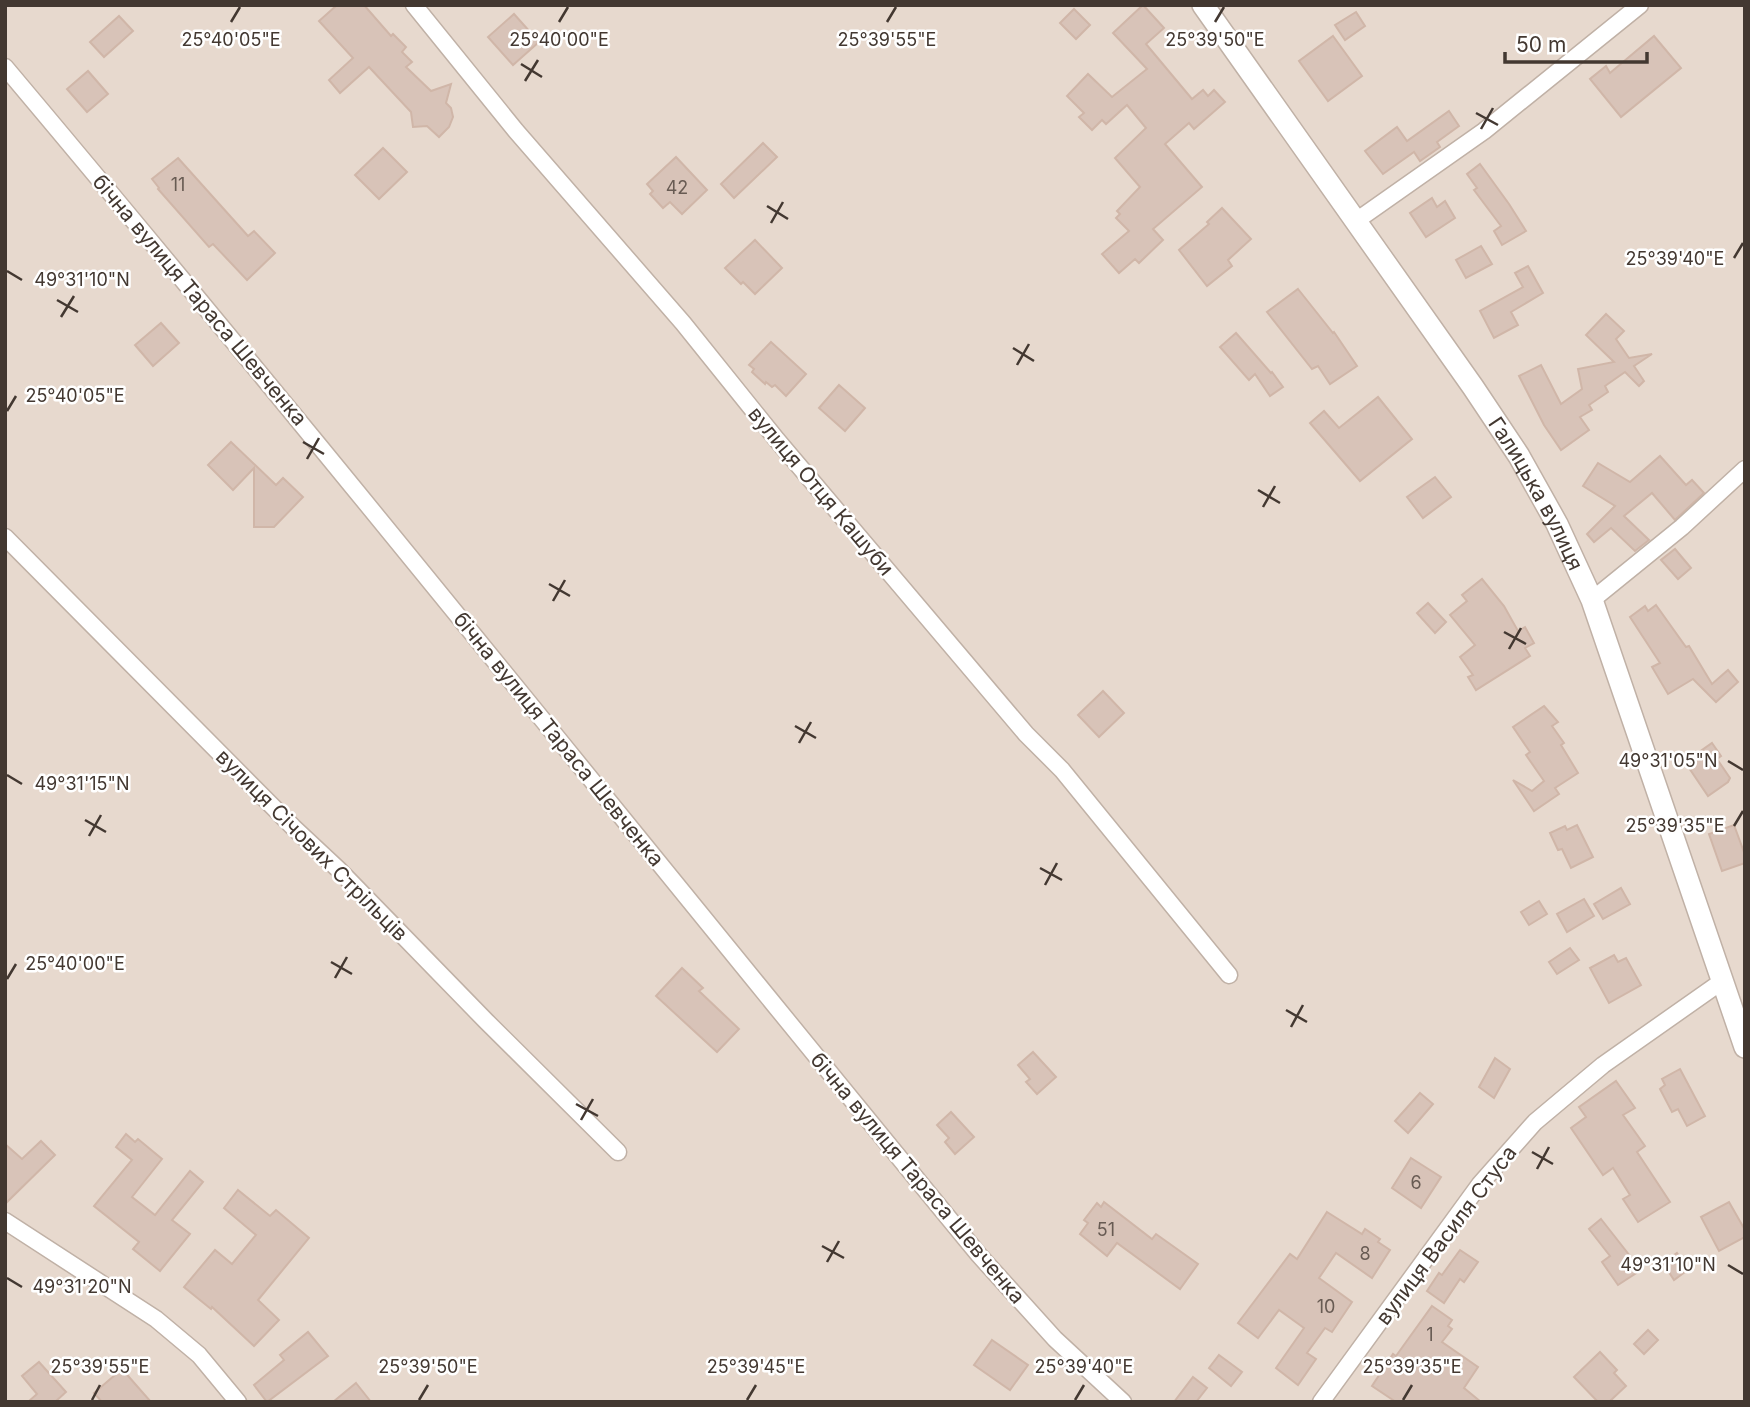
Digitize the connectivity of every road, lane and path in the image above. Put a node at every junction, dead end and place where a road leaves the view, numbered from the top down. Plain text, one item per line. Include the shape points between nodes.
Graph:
1 (414, 5) edge
2 (1202, 5) edge
3 (1640, 5) edge
4 (5, 67) edge
5 (1356, 221) junction
6 (1745, 469) edge
7 (5, 537) edge
8 (1592, 600) junction
9 (1229, 975) dead end
10 (1721, 982) junction
11 (1745, 1047) edge
12 (618, 1153) dead end
13 (5, 1221) edge
14 (239, 1402) edge
15 (1123, 1402) edge
16 (1321, 1402) edge

1 - 9 street, вулиця Отця Кашуби via 1026,734 1062,770
2 - 5 street, Галицька вулиця
3 - 5 street via 1484,131
4 - 15 street, бічна вулиця Тараса Шевченка via 252,362 979,1255 1055,1339
5 - 8 street, Галицька вулиця via 1519,456
6 - 8 street
7 - 12 street, вулиця Січових Стрільців
8 - 10 street, Галицька вулиця
10 - 11 street, Галицька вулиця
10 - 16 street, вулиця Василя Стуса via 1603,1065 1535,1122 1480,1184
13 - 14 street via 156,1319 200,1355

